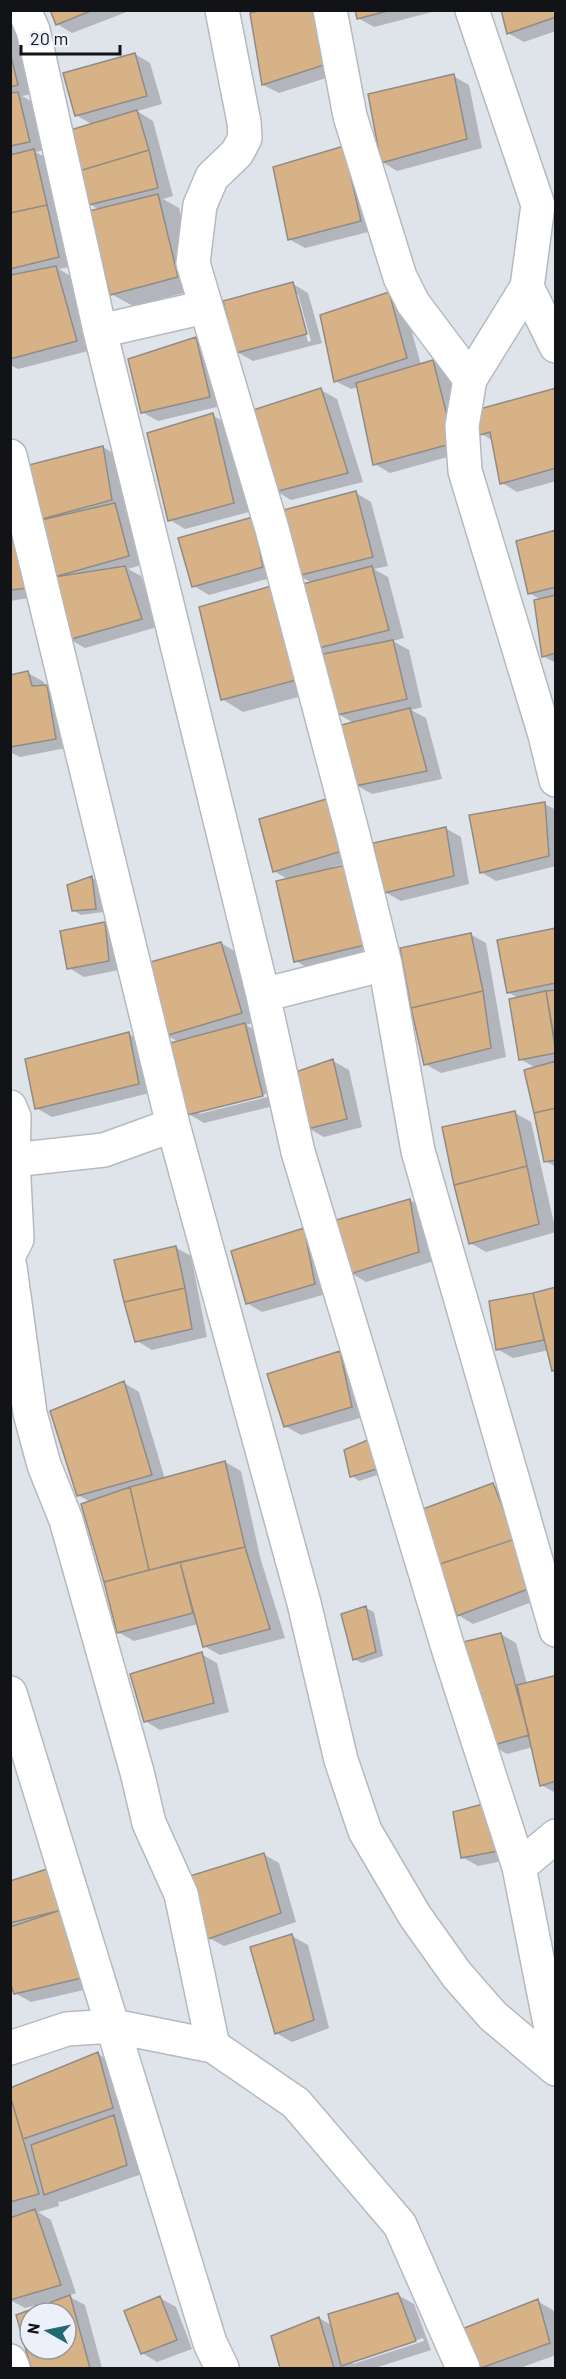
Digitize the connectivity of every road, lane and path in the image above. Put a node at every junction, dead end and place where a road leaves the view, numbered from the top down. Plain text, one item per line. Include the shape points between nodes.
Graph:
1 (24, 10) edge
2 (222, 10) edge
3 (330, 10) edge
4 (471, 10) edge
5 (547, 205) edge
6 (527, 287) junction
7 (205, 308) junction
8 (100, 331) junction
9 (555, 346) edge
10 (470, 379) junction
11 (10, 456) edge
12 (555, 780) edge
13 (385, 964) junction
14 (263, 995) junction
15 (10, 1107) edge
16 (173, 1125) junction
17 (13, 1160) junction
18 (10, 1253) edge
19 (10, 1267) edge
20 (555, 1630) edge
21 (10, 1692) edge
22 (555, 1836) edge
23 (519, 1867) junction
24 (113, 2026) junction
25 (213, 2046) junction
26 (10, 2048) edge
27 (555, 2054) edge
28 (555, 2069) edge
29 (10, 2361) edge
30 (13, 2368) edge
31 (222, 2368) edge
32 (464, 2368) edge

1 - 8 street via 33,30
2 - 7 street via 245,138 237,153 212,177 200,205 193,263
3 - 10 street via 350,116 400,278 412,303
4 - 5 street
5 - 6 street
6 - 9 street
6 - 10 street
7 - 8 street
7 - 13 street via 272,529
8 - 14 street
10 - 12 street via 462,426 465,471
11 - 16 street
13 - 14 street
13 - 20 street via 418,1151
14 - 23 street via 297,1152
15 - 17 street via 14,1117
16 - 17 street via 104,1150
16 - 28 street via 304,1603 341,1760 365,1830 415,1916 457,1975 493,2016
17 - 18 street via 17,1239
19 - 25 street via 30,1413 66,1520 149,1823 181,1894
21 - 24 street
22 - 23 street
23 - 27 street
24 - 25 street
24 - 26 street via 67,2029
24 - 31 street via 210,2343
25 - 32 street via 296,2103 400,2225
29 - 30 street

